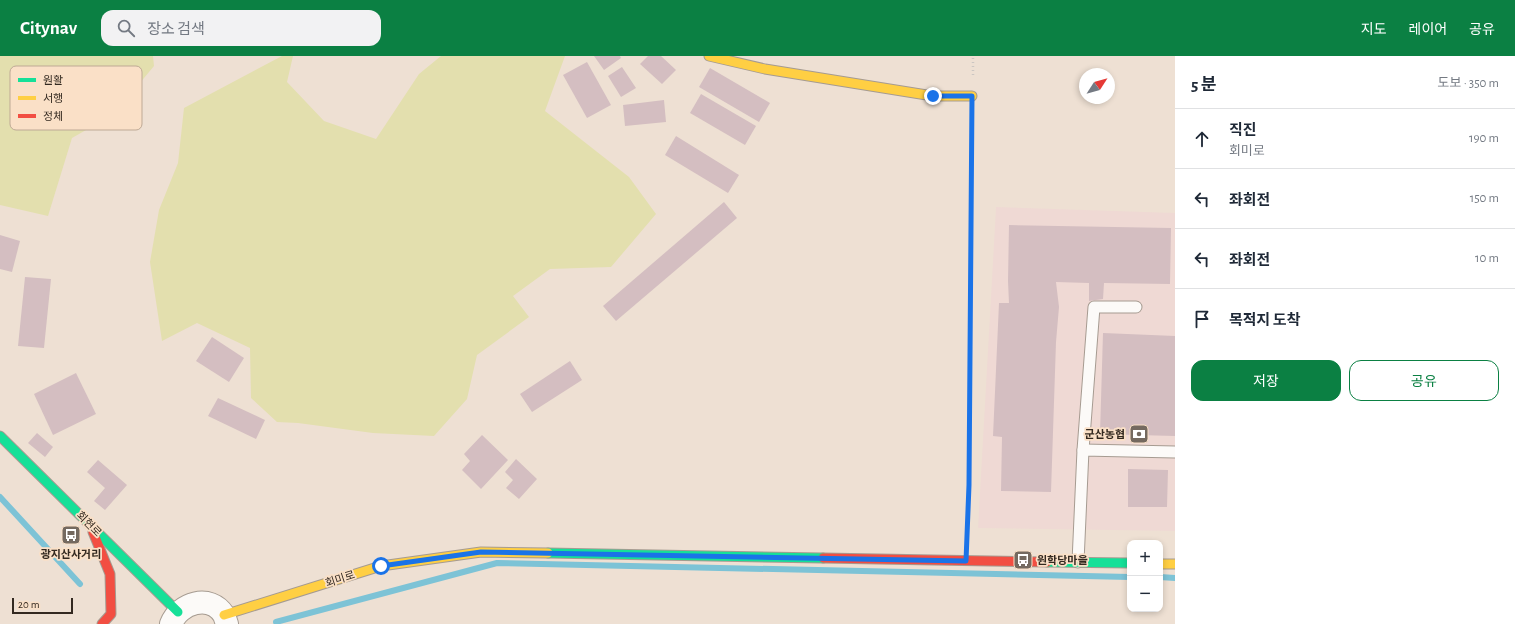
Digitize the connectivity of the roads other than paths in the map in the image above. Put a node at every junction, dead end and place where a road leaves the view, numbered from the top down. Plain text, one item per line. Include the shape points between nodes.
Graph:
1 (708, 56) edge
2 (972, 96) road end
3 (1136, 307) dead end
4 (0, 436) edge
5 (1083, 450) junction
6 (1175, 452) edge
7 (89, 524) junction
8 (1078, 562) junction
9 (1127, 563) edge
10 (1163, 564) edge
11 (1175, 564) edge
12 (225, 620) edge
13 (172, 621) edge
14 (102, 624) edge

1 - 2 street via 933,96
3 - 5 lane via 1094,307
4 - 7 street, 회현로
5 - 6 lane
5 - 8 lane
7 - 13 street, 회현로
7 - 14 street via 110,574 111,614
8 - 9 street, 회미로
8 - 12 street, 회미로 via 481,552 381,566
10 - 11 street
12 - 13 street via 217,608 199,603 189,605

